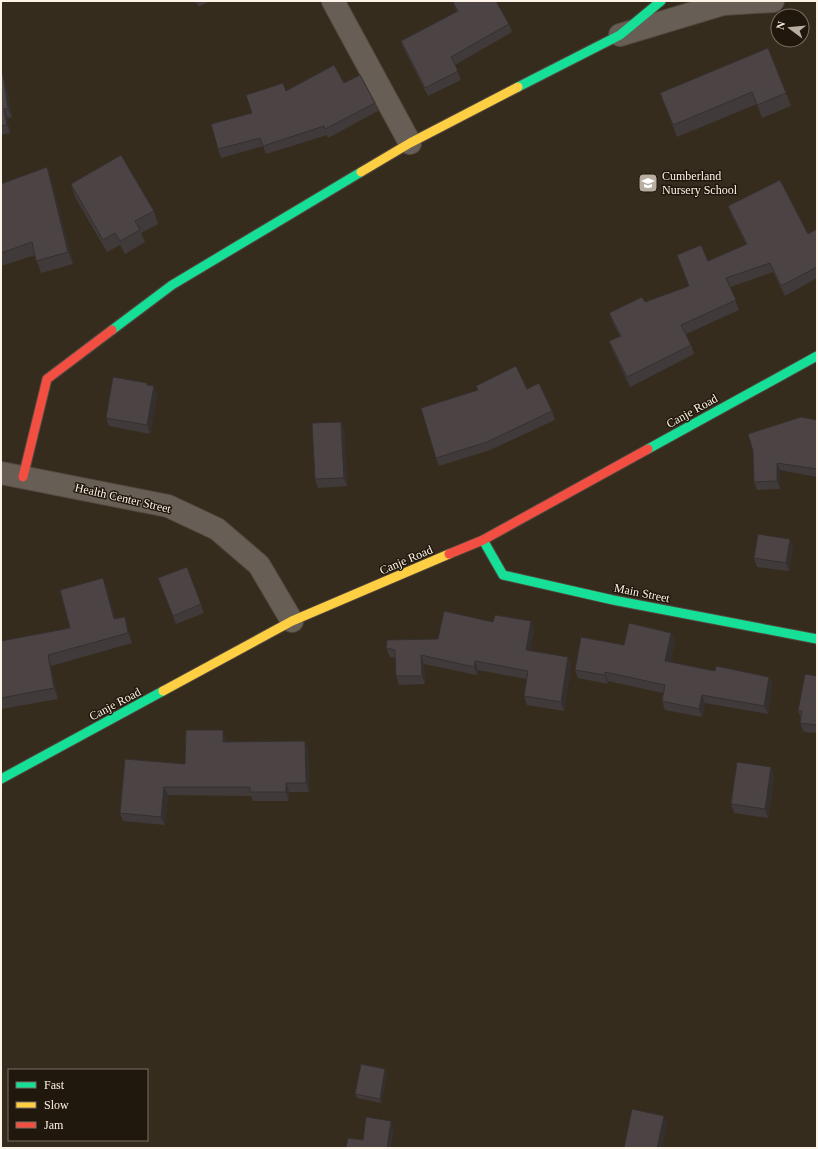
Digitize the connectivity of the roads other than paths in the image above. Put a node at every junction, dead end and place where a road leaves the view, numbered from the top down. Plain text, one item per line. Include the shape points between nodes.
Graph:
1 (333, 1) edge
2 (661, 1) edge
3 (774, 1) edge
4 (620, 35) junction
5 (410, 143) junction
6 (817, 356) edge
7 (1, 473) edge
8 (23, 477) junction
9 (483, 540) junction
10 (292, 621) junction
11 (817, 639) edge
12 (1, 779) edge

1 - 5 street
2 - 4 street
3 - 4 street via 723,4
4 - 5 street
5 - 8 street via 172,285 48,379
6 - 9 street, Canje Road
7 - 8 street, Health Center Street
8 - 10 street, Health Center Street via 168,506 217,529 259,565
9 - 10 street, Canje Road
9 - 11 street, Main Street via 503,575 613,600
10 - 12 street, Canje Road

